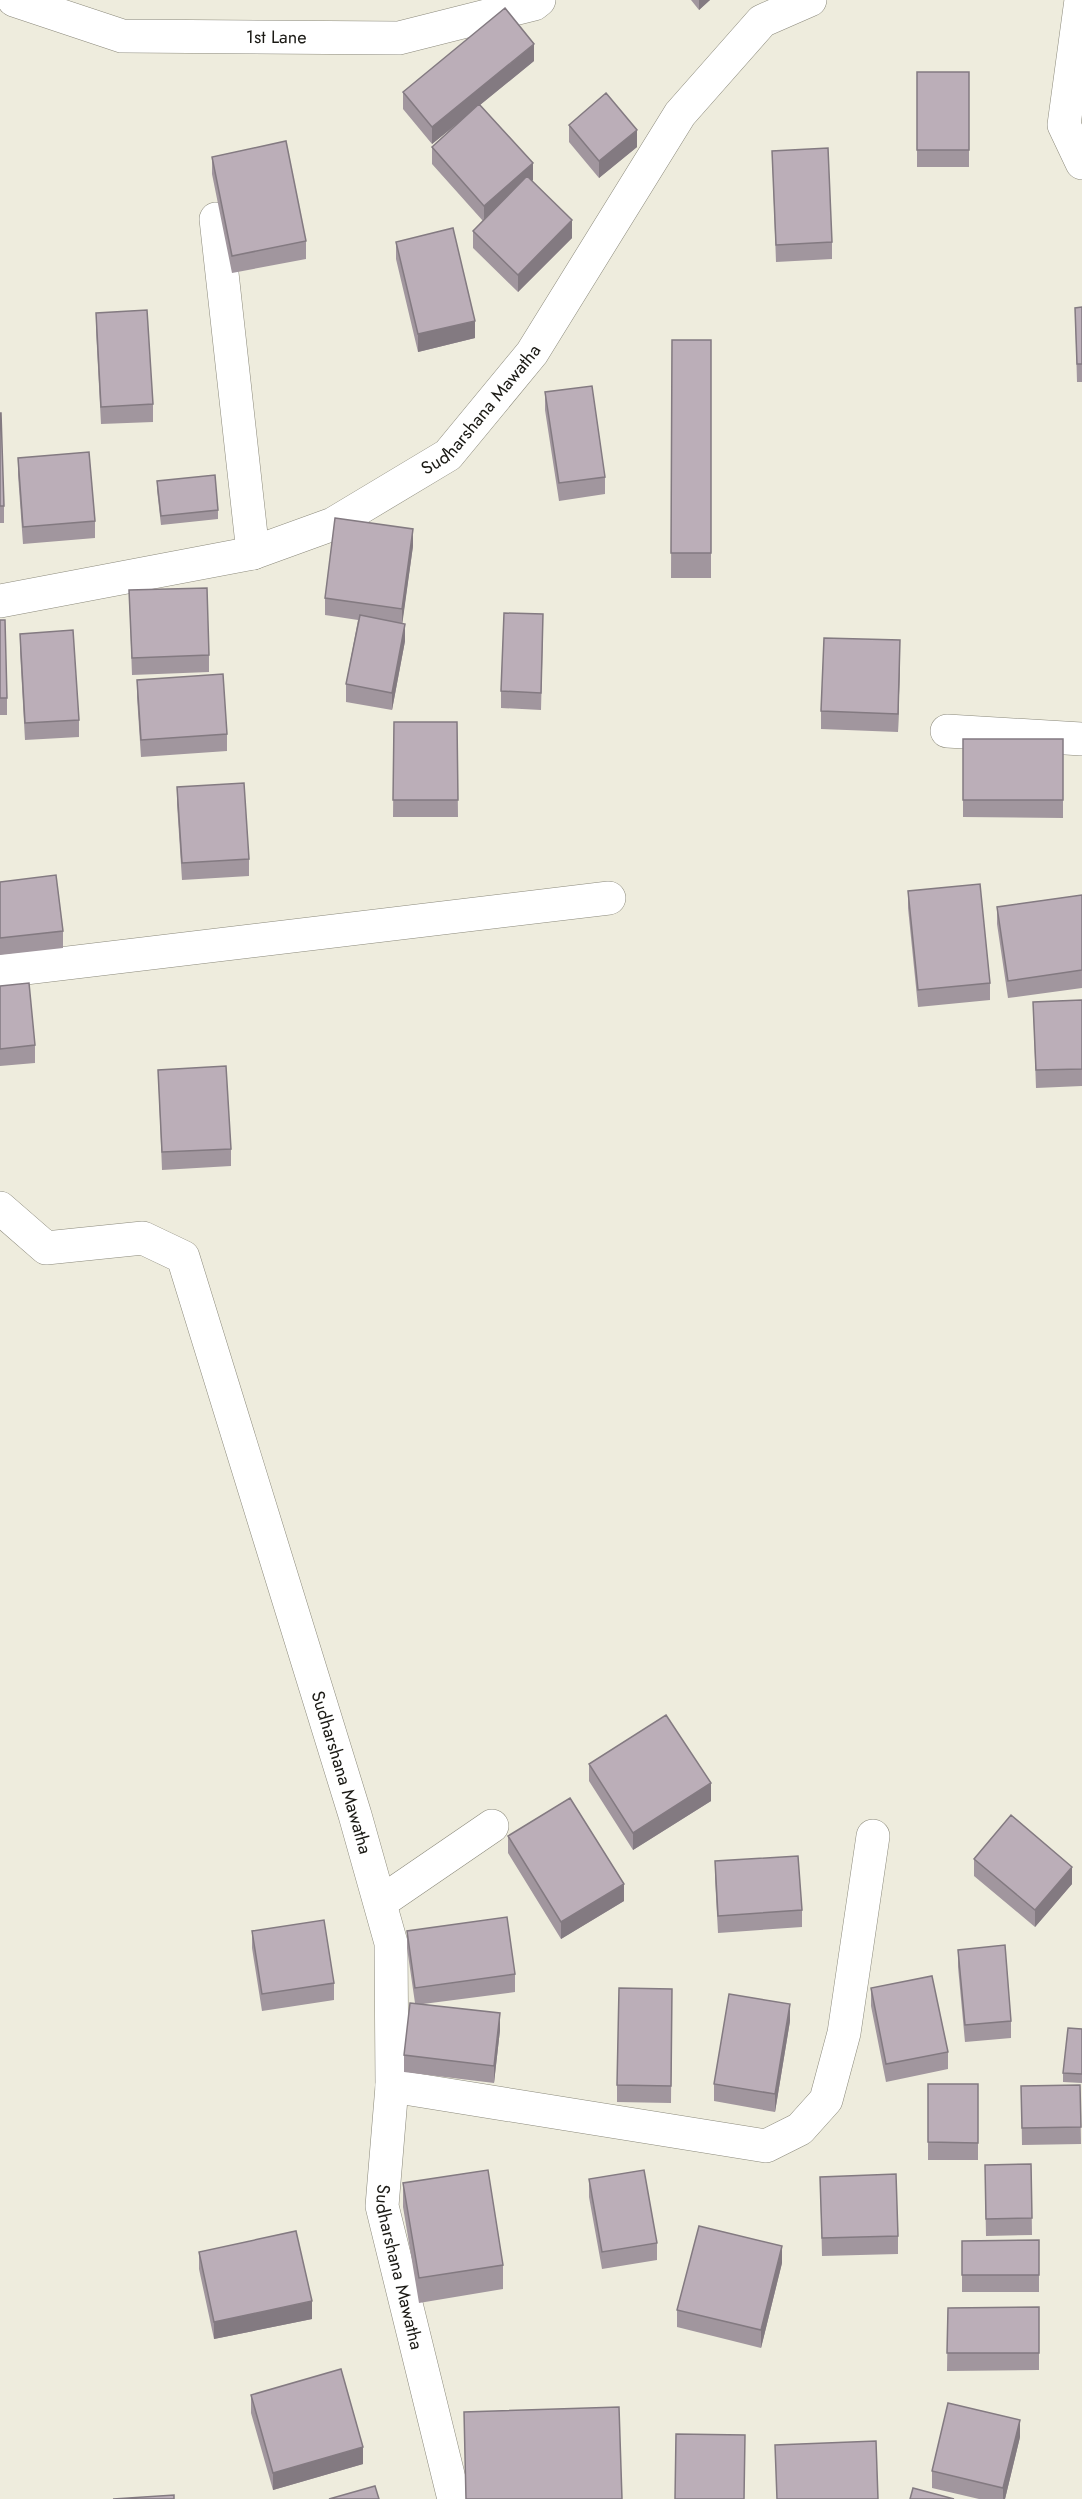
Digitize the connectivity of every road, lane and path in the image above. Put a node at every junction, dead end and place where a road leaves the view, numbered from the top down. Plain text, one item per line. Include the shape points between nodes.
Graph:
1 (14, 0) edge
2 (539, 0) edge
3 (810, 0) edge
4 (1081, 0) edge
5 (1082, 163) edge
6 (216, 219) dead end
7 (253, 553) junction
8 (0, 601) edge
9 (947, 731) dead end
10 (1082, 739) edge
11 (609, 898) dead end
12 (0, 971) edge
13 (0, 1208) edge
14 (492, 1826) dead end
15 (873, 1836) dead end
16 (381, 1902) junction
17 (392, 2086) junction
18 (454, 2499) edge

1 - 2 street, 1st Lane via 122,36 399,38
3 - 7 street, Sudharshana Mawatha via 762,21 680,114 532,353 448,455 333,524
4 - 5 street via 1064,125
6 - 7 street
7 - 8 street, Sudharshana Mawatha
9 - 10 street
11 - 12 street
13 - 16 street, Sudharshana Mawatha via 46,1248 143,1238 183,1257
14 - 16 street
15 - 17 street via 844,2032 826,2100 800,2129 766,2146
16 - 17 street, Sudharshana Mawatha via 391,1942
17 - 18 street, Sudharshana Mawatha via 382,2206

